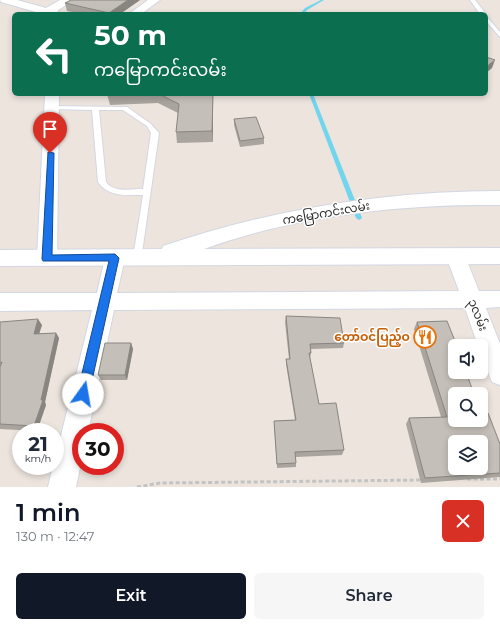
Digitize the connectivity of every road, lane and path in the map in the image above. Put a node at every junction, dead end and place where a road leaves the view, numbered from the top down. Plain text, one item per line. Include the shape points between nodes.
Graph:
1 (5, 0) edge
2 (68, 0) edge
3 (155, 0) edge
4 (472, 0) edge
5 (48, 12) edge
6 (53, 12) edge
7 (137, 12) edge
8 (481, 12) edge
9 (488, 20) edge
10 (500, 35) edge
11 (52, 101) edge
12 (95, 108) junction
13 (147, 192) junction
14 (500, 198) edge
15 (456, 256) junction
16 (500, 256) edge
17 (0, 258) edge
18 (115, 258) junction
19 (147, 258) junction
20 (47, 259) junction
21 (472, 299) junction
22 (500, 299) edge
23 (105, 301) junction
24 (0, 302) edge
25 (500, 374) edge
26 (500, 479) edge
27 (429, 480) edge
28 (460, 480) edge
29 (62, 487) edge
30 (137, 487) edge

1 - 5 street
2 - 6 street
3 - 7 street
4 - 8 lane
9 - 10 lane
11 - 12 lane
11 - 20 street
12 - 13 lane via 104,187 116,191
12 - 13 lane via 125,108 153,129 155,133
13 - 19 lane
14 - 19 main road, ကမြောကင်းလမ်း via 434,199 342,208 244,229
15 - 16 main road, ကမြောကင်းလမ်း
15 - 19 main road, ကမြောကင်းလမ်း
15 - 21 street, ၃လမ်း
17 - 20 main road, ကမြောကင်းလမ်း
18 - 19 main road, ကမြောကင်းလမ်း
18 - 20 main road, ကမြောကင်းလမ်း
18 - 23 street
21 - 22 street
21 - 23 street
21 - 25 street, ၃လမ်း
23 - 24 street
23 - 29 street
26 - 28 path
27 - 30 path via 160,483

